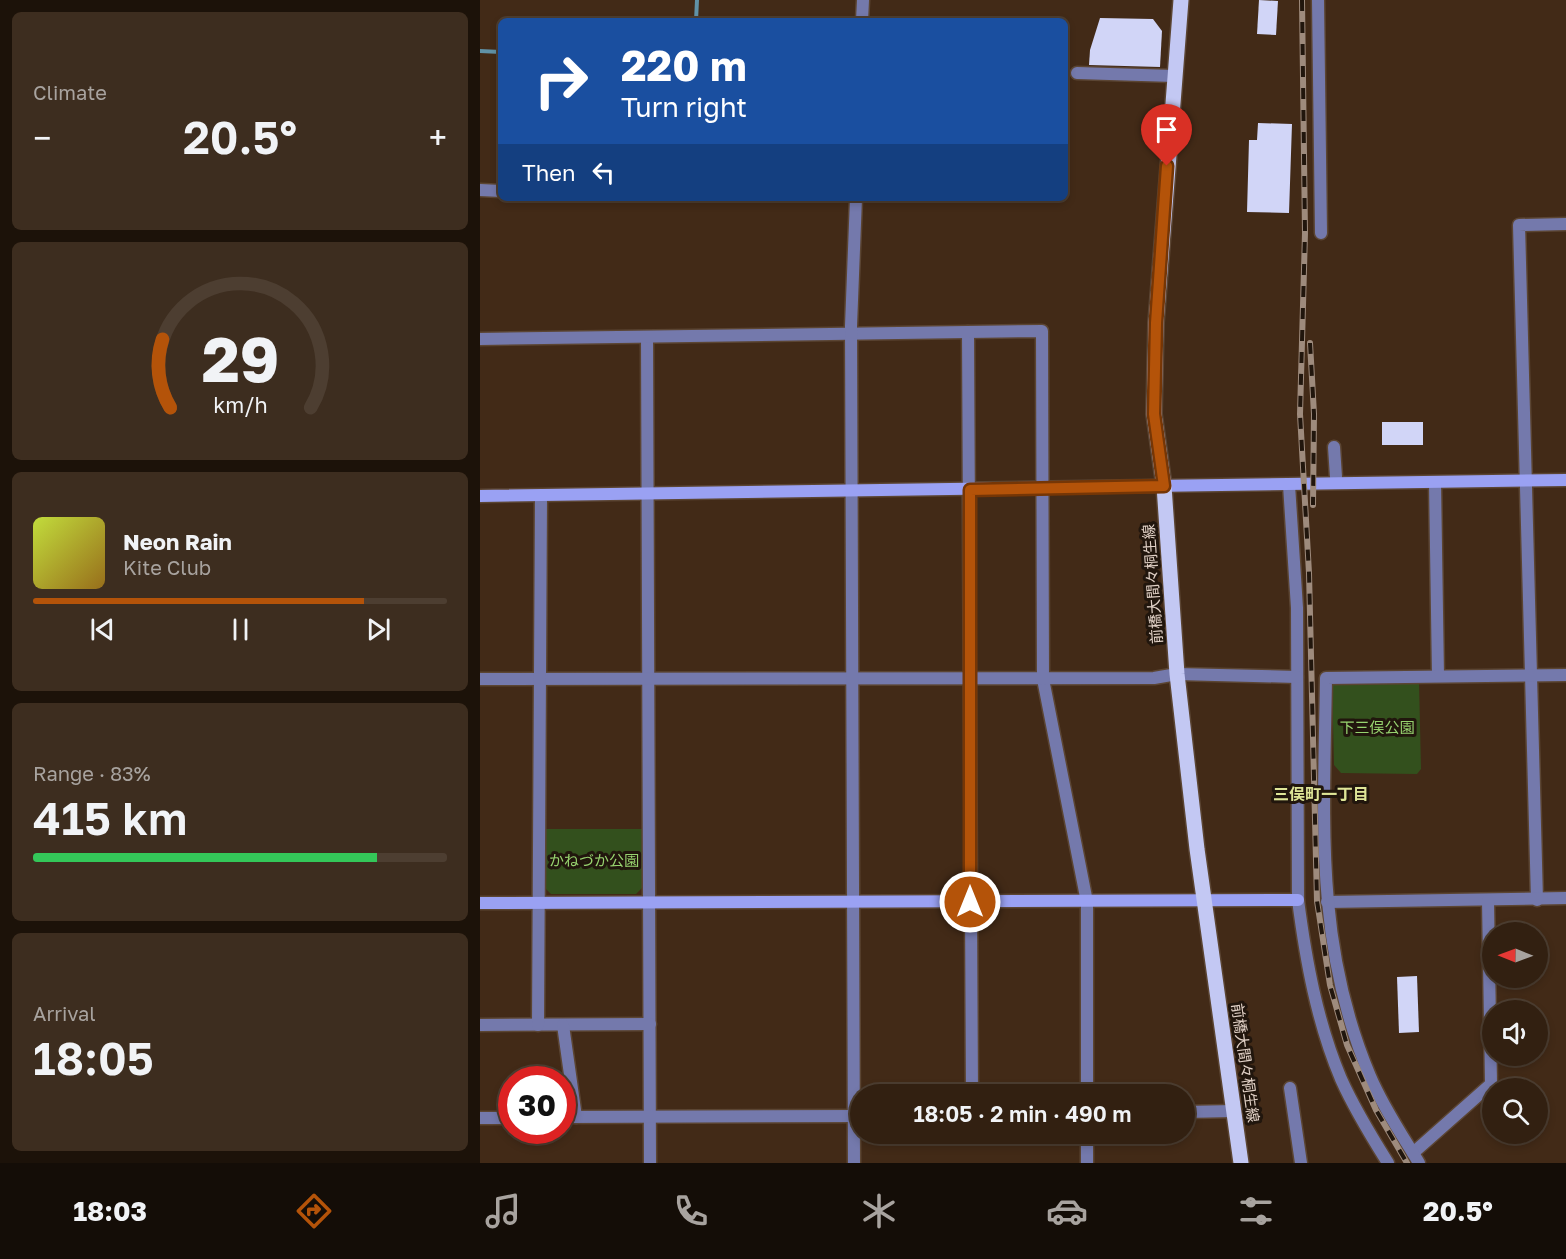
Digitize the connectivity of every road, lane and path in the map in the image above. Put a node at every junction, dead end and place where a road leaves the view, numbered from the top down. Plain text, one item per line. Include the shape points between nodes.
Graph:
1 (863, 0) edge
2 (1181, 0) edge
3 (1318, 0) edge
4 (862, 18) edge
5 (1077, 73) dead end
6 (1174, 76) junction
7 (480, 190) edge
8 (498, 191) edge
9 (856, 201) edge
10 (1566, 224) edge
11 (1321, 233) dead end
12 (968, 332) junction
13 (852, 333) junction
14 (647, 337) junction
15 (480, 339) edge
16 (1334, 447) dead end
17 (1336, 477) dead end
18 (1525, 480) junction
19 (1566, 480) edge
20 (1435, 483) junction
21 (1289, 485) junction
22 (1164, 486) junction
23 (1043, 489) junction
24 (970, 490) junction
25 (853, 492) junction
26 (648, 494) junction
27 (480, 496) edge
28 (541, 496) junction
29 (1177, 674) junction
30 (1530, 674) junction
31 (1566, 675) edge
32 (1438, 676) junction
33 (1297, 677) junction
34 (541, 678) junction
35 (853, 678) junction
36 (970, 678) junction
37 (480, 679) edge
38 (648, 679) junction
39 (1043, 679) junction
40 (1566, 898) edge
41 (1298, 900) junction
42 (1537, 900) junction
43 (1488, 901) junction
44 (854, 902) junction
45 (970, 902) junction
46 (1087, 902) junction
47 (1205, 902) junction
48 (1327, 902) junction
49 (480, 903) edge
50 (540, 903) junction
51 (649, 903) junction
52 (563, 1024) junction
53 (650, 1024) junction
54 (480, 1025) edge
55 (538, 1025) junction
56 (569, 1066) edge
57 (857, 1084) edge
58 (972, 1084) edge
59 (1087, 1084) edge
60 (1290, 1088) dead end
61 (1234, 1111) junction
62 (1195, 1112) edge
63 (850, 1116) edge
64 (576, 1117) edge
65 (649, 1117) junction
66 (480, 1118) edge
67 (498, 1118) edge
68 (855, 1144) edge
69 (1087, 1144) edge
70 (1416, 1158) edge
71 (650, 1163) edge
72 (854, 1163) edge
73 (1088, 1163) edge
74 (1241, 1163) edge
75 (1301, 1163) edge
76 (1388, 1163) edge

1 - 4 street
2 - 6 main road, 前橋大間々桐生線
3 - 11 street
5 - 6 street
6 - 22 main road, 前橋大間々桐生線 via 1156,323 1154,414
7 - 8 street
9 - 13 street
10 - 18 street via 1519,225
12 - 13 street
12 - 23 street via 1042,332
12 - 24 street
13 - 14 street
13 - 25 street
14 - 15 street
14 - 26 street
16 - 17 street
18 - 19 street
18 - 20 street
18 - 30 street
20 - 21 street
20 - 32 street
21 - 22 street
21 - 33 street
22 - 23 street
22 - 29 main road, 前橋大間々桐生線
23 - 24 street
23 - 39 street
24 - 25 street
24 - 36 street
25 - 26 street
25 - 35 street
26 - 28 street
26 - 38 street
27 - 28 street
28 - 34 street
29 - 33 street
29 - 39 street via 1161,678
29 - 47 main road, 前橋大間々桐生線
30 - 31 street
30 - 32 street
30 - 42 street
32 - 48 street via 1326,678
33 - 41 street
34 - 37 street
34 - 38 street
34 - 50 street
35 - 36 street
35 - 38 street
35 - 44 street
36 - 39 street
36 - 45 street
38 - 51 street
39 - 46 street
40 - 42 street
41 - 47 street
41 - 76 street via 1311,984 1331,1051 1354,1104
42 - 43 street
43 - 48 street
43 - 70 street via 1491,1084
44 - 45 street
44 - 51 street
44 - 57 street
45 - 46 street
45 - 58 street
46 - 47 street
46 - 59 street
47 - 61 main road, 前橋大間々桐生線
48 - 70 street via 1336,966 1352,1029 1372,1080
49 - 50 street
50 - 51 street
50 - 55 street
51 - 53 street
52 - 53 street
52 - 55 street
52 - 56 street
53 - 65 street
54 - 55 street
60 - 75 street
61 - 62 street
61 - 74 main road, 前橋大間々桐生線
63 - 65 street
64 - 65 street
65 - 71 street
66 - 67 street
68 - 72 street
69 - 73 street

